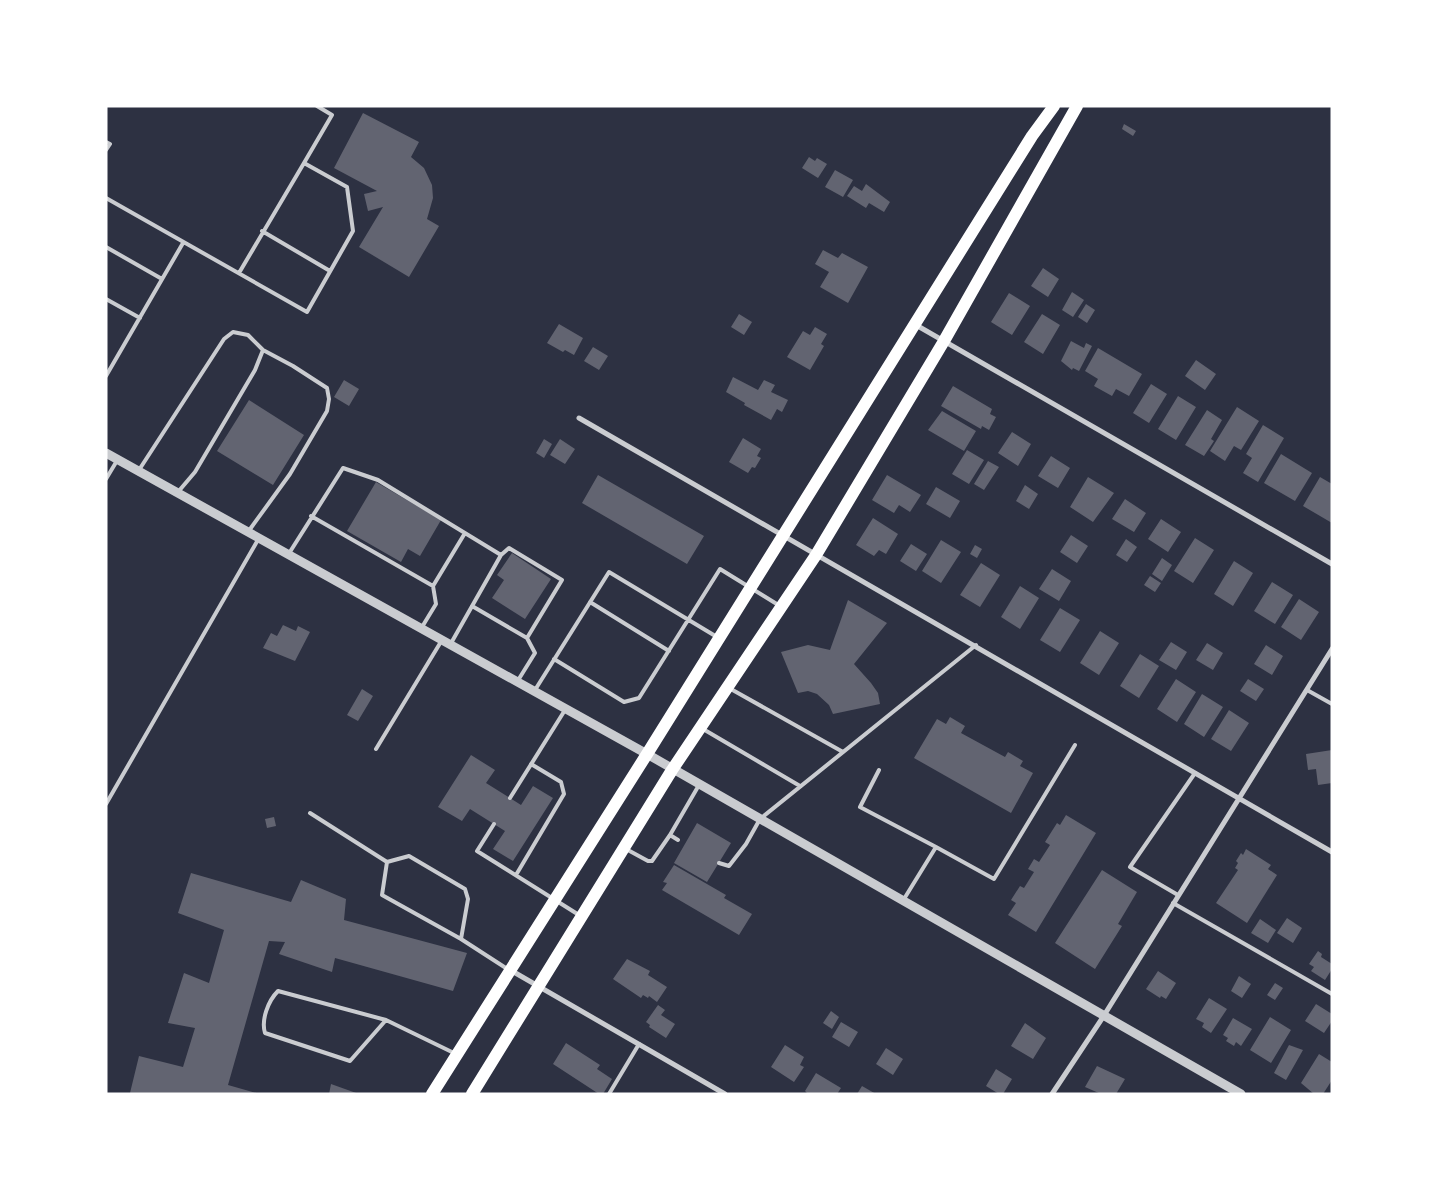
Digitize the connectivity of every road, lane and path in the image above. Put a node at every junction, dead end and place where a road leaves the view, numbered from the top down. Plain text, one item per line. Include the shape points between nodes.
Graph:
1 (317, 106) edge
2 (1054, 106) edge
3 (1077, 106) edge
4 (106, 142) edge
5 (106, 150) edge
6 (304, 163) junction
7 (106, 198) edge
8 (262, 231) junction
9 (183, 243) junction
10 (106, 247) edge
11 (330, 271) junction
12 (239, 273) junction
13 (162, 279) junction
14 (106, 299) edge
15 (140, 318) junction
16 (916, 324) junction
17 (944, 341) junction
18 (263, 350) junction
19 (106, 376) edge
20 (580, 418) dead end
21 (106, 453) edge
22 (118, 459) junction
23 (139, 471) junction
24 (106, 479) edge
25 (178, 493) junction
26 (311, 516) junction
27 (248, 532) junction
28 (465, 533) junction
29 (783, 535) junction
30 (259, 538) junction
31 (288, 555) junction
32 (501, 555) junction
33 (816, 555) junction
34 (1332, 564) edge
35 (433, 586) junction
36 (750, 588) junction
37 (590, 602) junction
38 (472, 606) junction
39 (781, 607) junction
40 (689, 620) junction
41 (421, 629) junction
42 (527, 638) junction
43 (719, 638) junction
44 (442, 640) junction
45 (450, 645) junction
46 (976, 645) junction
47 (1332, 649) edge
48 (669, 651) junction
49 (554, 659) junction
50 (517, 683) junction
51 (727, 687) junction
52 (1308, 690) junction
53 (534, 692) junction
54 (1332, 704) edge
55 (565, 710) junction
56 (700, 728) junction
57 (1075, 745) dead end
58 (376, 749) dead end
59 (843, 752) junction
60 (648, 754) junction
61 (531, 764) junction
62 (672, 770) junction
63 (879, 770) dead end
64 (1195, 773) junction
65 (699, 785) junction
66 (800, 786) junction
67 (510, 798) dead end
68 (1239, 799) junction
69 (106, 804) edge
70 (310, 813) dead end
71 (760, 819) junction
72 (494, 824) dead end
73 (670, 835) junction
74 (678, 840) dead end
75 (624, 847) junction
76 (936, 848) junction
77 (1332, 852) edge
78 (387, 862) junction
79 (719, 863) dead end
80 (516, 875) junction
81 (1178, 895) junction
82 (554, 899) junction
83 (903, 901) junction
84 (1173, 903) junction
85 (582, 916) junction
86 (461, 938) junction
87 (509, 970) junction
88 (539, 986) junction
89 (1332, 994) edge
90 (1103, 1017) junction
91 (386, 1020) junction
92 (639, 1044) junction
93 (456, 1054) junction
94 (432, 1094) edge
95 (472, 1094) edge
96 (609, 1094) edge
97 (725, 1094) edge
98 (1052, 1094) edge
99 (1241, 1094) edge

1 - 6 lane via 332,115
2 - 16 main road via 1032,136
3 - 17 main road
4 - 5 lane via 110,144
6 - 8 lane
6 - 11 lane via 347,187 353,231
7 - 9 lane
8 - 11 lane
8 - 12 lane
9 - 12 lane
9 - 13 lane
10 - 13 lane
11 - 12 lane via 307,312
13 - 15 lane
14 - 15 lane
15 - 19 lane
16 - 17 street
16 - 29 main road
17 - 33 main road
17 - 34 street
18 - 23 lane via 248,335 233,332 224,339
18 - 25 lane via 255,370 195,472
18 - 27 lane via 327,388 329,399 327,411 290,474
20 - 29 street
21 - 22 street
22 - 23 street
22 - 24 lane
23 - 25 street
25 - 27 street
26 - 28 lane via 343,468 378,480
26 - 31 lane
26 - 35 lane
27 - 30 street
28 - 32 lane
28 - 35 lane
29 - 33 street
29 - 36 main road
30 - 31 street
30 - 69 lane
31 - 41 street
32 - 38 lane
32 - 42 lane via 509,548 562,580
33 - 39 main road
33 - 46 street
35 - 41 lane via 436,604
36 - 39 lane
36 - 40 lane via 720,569
36 - 43 main road
37 - 40 lane via 609,572
37 - 48 lane
37 - 49 lane
38 - 42 lane
38 - 45 lane
39 - 51 main road
40 - 43 lane
40 - 48 lane
41 - 44 street
42 - 50 lane via 535,653
43 - 60 main road
44 - 45 street
44 - 58 lane
45 - 50 street
46 - 59 lane
46 - 64 street
47 - 52 street
48 - 49 lane via 640,698 624,702
49 - 53 lane
50 - 53 street
51 - 56 main road
51 - 59 lane
52 - 54 lane
52 - 68 street
53 - 55 street
55 - 60 street
55 - 61 lane
56 - 62 main road
56 - 66 lane
57 - 76 lane via 994,879
59 - 66 lane
60 - 62 street
60 - 82 main road
61 - 67 lane
61 - 80 lane via 561,782 564,794
62 - 65 street
62 - 75 main road
63 - 76 lane via 860,807
64 - 68 street
64 - 81 lane via 1130,867
65 - 71 street
65 - 73 lane
66 - 71 lane
68 - 77 street
68 - 81 street
70 - 78 lane
71 - 79 lane via 734,861 729,866
71 - 83 street
72 - 80 lane via 477,851
73 - 74 lane
73 - 75 lane via 652,861
75 - 85 main road
76 - 83 lane
78 - 86 lane via 382,895
78 - 86 lane via 409,856 465,889 468,899
80 - 82 lane
81 - 84 street
82 - 85 lane
82 - 87 main road
83 - 90 street
84 - 89 lane
84 - 90 street
85 - 88 main road
86 - 87 lane
87 - 88 street
87 - 93 main road
88 - 92 street
88 - 95 main road
90 - 98 street
90 - 99 street
91 - 91 lane via 278,991 271,998 263,1025 265,1033 350,1061
91 - 93 lane
92 - 96 lane
92 - 97 street
93 - 94 main road

